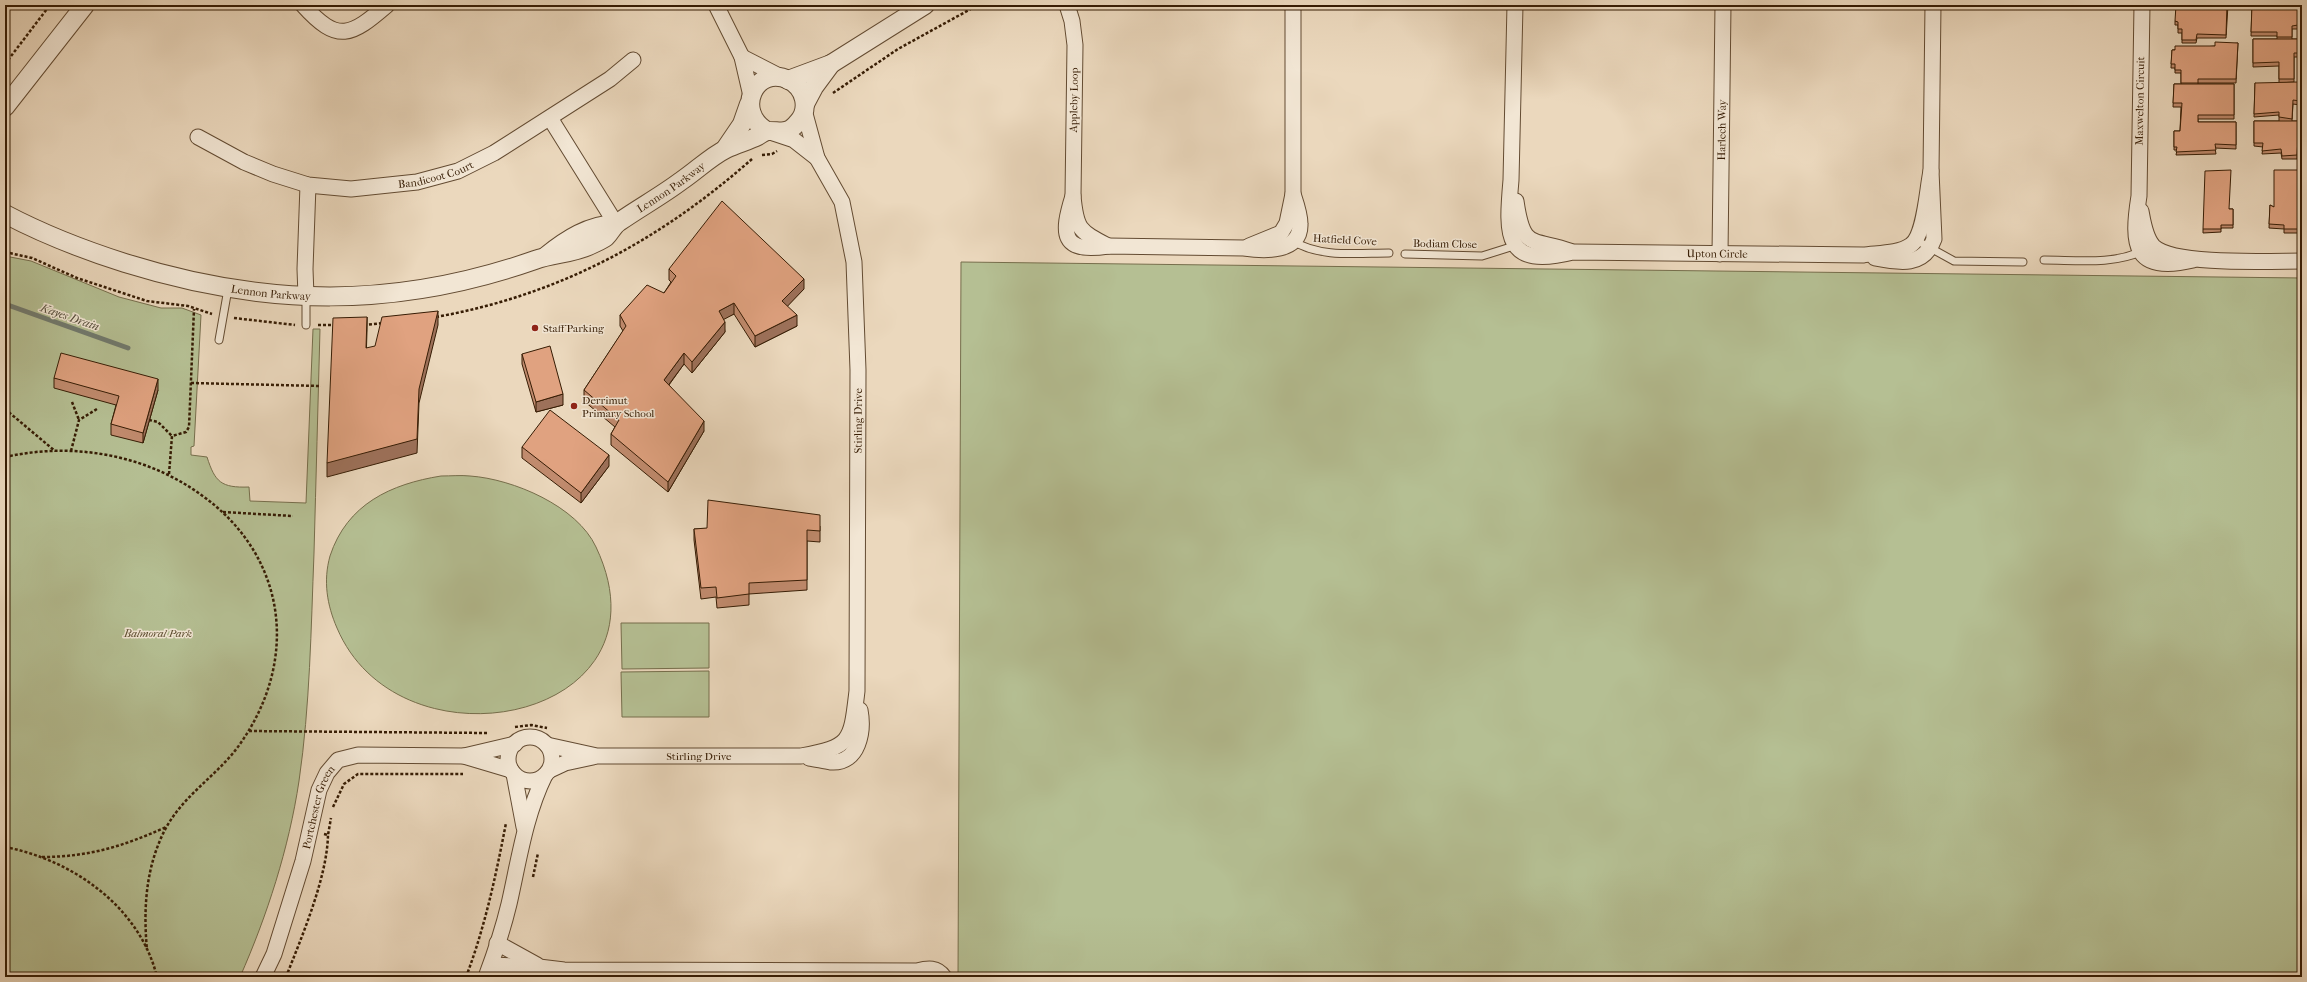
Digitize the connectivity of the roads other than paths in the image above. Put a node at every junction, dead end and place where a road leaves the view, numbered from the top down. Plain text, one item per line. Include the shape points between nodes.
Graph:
1 (85, 5) edge
2 (303, 5) edge
3 (386, 5) edge
4 (716, 5) edge
5 (925, 5) edge
6 (1067, 5) edge
7 (1293, 5) edge
8 (1515, 5) edge
9 (1723, 5) edge
10 (1933, 5) edge
11 (2142, 5) edge
12 (742, 57) junction
13 (633, 60) dead end
14 (831, 64) junction
15 (785, 78) junction
16 (750, 100) junction
17 (5, 106) edge
18 (805, 107) junction
19 (550, 118) junction
20 (770, 132) junction
21 (198, 137) dead end
22 (725, 149) junction
23 (817, 158) junction
24 (1931, 171) junction
25 (1511, 180) junction
26 (308, 184) junction
27 (1293, 194) junction
28 (1073, 196) junction
29 (5, 214) edge
30 (616, 224) junction
31 (1081, 230) junction
32 (1281, 233) junction
33 (1530, 240) junction
34 (1916, 240) junction
35 (1070, 241) junction
36 (1294, 242) junction
37 (1516, 245) junction
38 (1108, 246) junction
39 (1244, 248) junction
40 (1931, 249) junction
41 (2146, 249) junction
42 (1573, 252) junction
43 (1389, 253) dead end
44 (1405, 254) dead end
45 (1720, 254) junction
46 (1863, 256) junction
47 (2044, 260) dead end
48 (2302, 261) edge
49 (2023, 262) dead end
50 (228, 289) junction
51 (306, 296) junction
52 (306, 326) road end
53 (219, 340) dead end
54 (515, 744) junction
55 (547, 745) junction
56 (464, 756) junction
57 (597, 756) junction
58 (513, 772) junction
59 (547, 772) junction
60 (524, 832) junction
61 (497, 944) junction
62 (540, 967) junction
63 (488, 971) edge
64 (923, 974) edge
65 (263, 977) edge
66 (944, 977) edge

1 - 17 street
2 - 3 street via 326,27 336,31 358,28
4 - 12 street
5 - 14 street, Lennon Parkway
6 - 28 street, Appleby Loop via 1075,45
7 - 27 street
8 - 25 street
9 - 45 street, Harlech Way
10 - 24 street
11 - 41 street, Maxwelton Circuit via 2138,196 2147,237
12 - 15 street
12 - 16 street
13 - 19 street, Bandicoot Court via 610,79
14 - 15 street, Lennon Parkway
14 - 18 street, Lennon Parkway via 814,87
15 - 16 street, Lennon Parkway via 766,79 754,89
15 - 18 street via 800,89
16 - 20 street via 754,121
16 - 22 street, Lennon Parkway via 742,124
18 - 20 street, Lennon Parkway via 802,118 793,128 781,133
18 - 23 street, Stirling Drive
19 - 26 street, Bandicoot Court via 482,160 442,176 375,188 331,188
19 - 30 street
20 - 22 street, Lennon Parkway
20 - 23 street, Stirling Drive via 794,140
21 - 26 street, Bandicoot Court via 244,162
22 - 30 street, Lennon Parkway
23 - 57 street, Stirling Drive via 842,202 856,283 856,692 853,724 847,739 833,749 801,756
24 - 34 street via 1922,230
24 - 40 street via 1934,215 1934,239
25 - 33 street via 1522,228
25 - 37 street via 1509,227
26 - 51 street
27 - 32 street via 1287,223
27 - 36 street via 1300,224 1298,237
28 - 31 street, Appleby Loop via 1075,216
28 - 35 street, Appleby Loop via 1066,219 1066,231
29 - 50 street, Lennon Parkway via 31,228 112,259 163,275
30 - 51 street, Lennon Parkway via 606,236 590,246 570,253 546,256 493,274 426,289 385,294
31 - 35 lane
31 - 38 street
32 - 36 lane, Hatfield Cove
32 - 39 street
33 - 37 lane, Bodiam Close
33 - 42 street, Upton Circle
34 - 40 lane
34 - 46 street, Upton Circle via 1902,249
35 - 38 street via 1077,248
36 - 39 street via 1274,250
36 - 43 lane, Hatfield Cove via 1306,249 1328,252
37 - 42 street, Upton Circle via 1523,253 1534,257 1549,258
37 - 44 lane, Bodiam Close via 1482,256
38 - 39 street
40 - 46 street, Upton Circle via 1924,256 1912,261 1890,261
40 - 49 lane via 1954,261
41 - 47 lane via 2130,257 2114,259
41 - 48 street via 2193,260
42 - 45 street, Upton Circle
45 - 46 street, Upton Circle
50 - 51 street, Lennon Parkway
50 - 53 lane
51 - 52 lane
54 - 55 street via 527,737
54 - 56 street, Portchester Green
54 - 58 street via 509,756
55 - 57 street, Stirling Drive
55 - 59 street via 552,757
56 - 58 street, Portchester Green
56 - 65 street, Portchester Green via 358,755 338,760 332,765 322,781 294,892 274,954
57 - 59 street, Stirling Drive via 565,763
58 - 59 street via 526,780 540,779
58 - 60 street
59 - 60 street via 535,796
60 - 61 street
61 - 62 street
61 - 63 street
62 - 63 street
62 - 64 street via 564,970
64 - 66 street via 926,968 935,969

